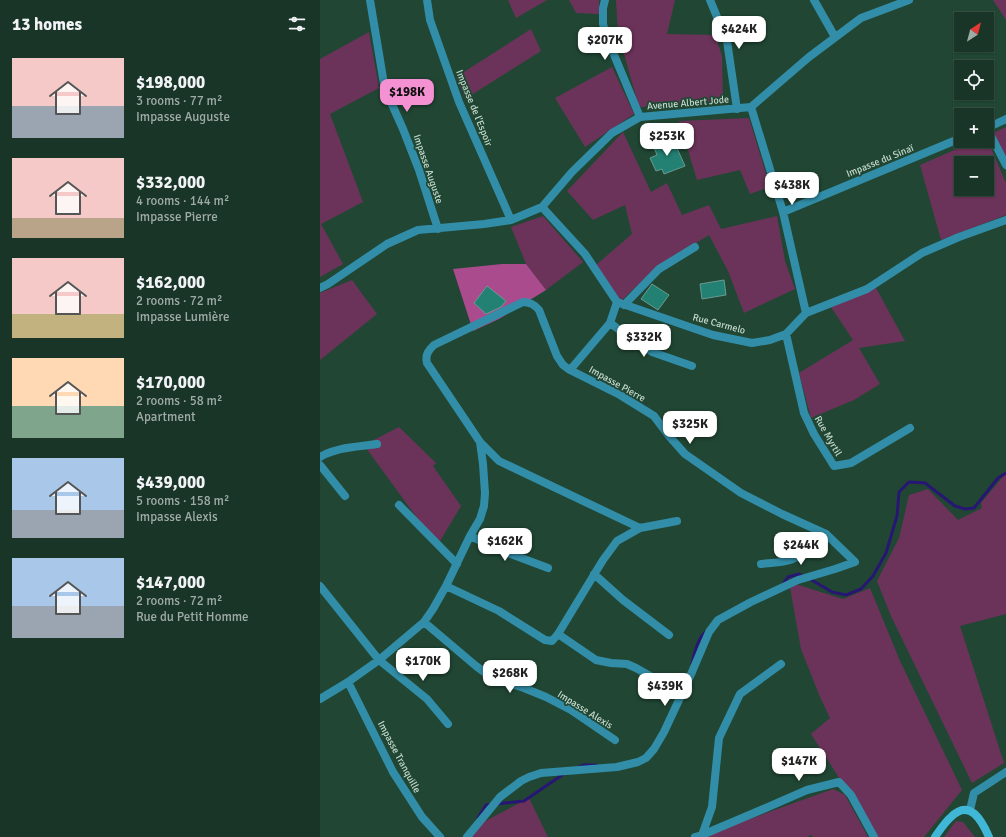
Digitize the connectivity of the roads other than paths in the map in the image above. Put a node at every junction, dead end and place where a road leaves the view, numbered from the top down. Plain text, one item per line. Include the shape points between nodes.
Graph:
1 (370, 0) edge
2 (427, 0) edge
3 (605, 0) edge
4 (710, 0) edge
5 (814, 0) edge
6 (909, 0) edge
7 (835, 38) junction
8 (751, 107) junction
9 (737, 109) junction
10 (640, 117) junction
11 (1006, 119) edge
12 (994, 125) edge
13 (954, 141) edge
14 (994, 142) edge
15 (1006, 165) edge
16 (542, 207) junction
17 (783, 212) junction
18 (511, 220) junction
19 (1006, 220) edge
20 (438, 229) junction
21 (695, 247) dead end
22 (320, 288) edge
23 (621, 304) junction
24 (806, 313) junction
25 (610, 323) junction
26 (786, 334) junction
27 (692, 366) dead end
28 (570, 370) junction
29 (910, 428) dead end
30 (480, 442) junction
31 (377, 444) dead end
32 (320, 457) edge
33 (320, 465) edge
34 (346, 496) dead end
35 (399, 505) dead end
36 (677, 521) dead end
37 (640, 528) junction
38 (826, 534) junction
39 (470, 536) junction
40 (457, 564) junction
41 (761, 564) dead end
42 (548, 568) dead end
43 (594, 574) junction
44 (320, 586) edge
45 (446, 586) junction
46 (424, 622) junction
47 (558, 634) junction
48 (669, 635) dead end
49 (379, 660) junction
50 (781, 664) dead end
51 (348, 682) junction
52 (666, 685) dead end
53 (320, 699) edge
54 (448, 724) dead end
55 (615, 740) dead end
56 (1006, 772) edge
57 (970, 810) junction
58 (698, 836) edge
59 (440, 837) edge
60 (467, 837) edge
61 (874, 837) edge
62 (935, 837) edge
63 (989, 837) edge

1 - 20 street, Impasse Auguste via 384,84
2 - 18 street, Impasse de l'Espoir via 430,20 459,102
3 - 10 street via 603,24 607,38
4 - 9 street via 727,40
5 - 7 street
6 - 7 street via 861,18
7 - 8 street
8 - 9 street, Avenue Albert Jode
8 - 17 street
9 - 10 street, Avenue Albert Jode
10 - 16 street, Avenue Albert Jode via 612,133 572,172
11 - 12 street
13 - 17 street, Impasse du Sinaï
14 - 15 street
16 - 18 street, Avenue Albert Jode
16 - 23 street via 585,254
17 - 24 street
18 - 20 street, Avenue Albert Jode
19 - 24 street, Rue Carmelo via 922,253 867,289
20 - 22 street, Avenue Albert Jode via 418,230 387,244
21 - 23 street via 659,269
23 - 25 street, Impasse Pierre
23 - 26 street, Rue Carmelo via 713,335 752,343
24 - 26 street, Rue Carmelo
25 - 27 street via 652,352
25 - 28 street, Impasse Pierre
26 - 29 street, Rue Myrtil via 804,413 834,466 850,462
28 - 30 street via 557,356 539,310 527,302 434,346 427,353 427,363
28 - 38 street, Impasse Pierre via 620,395 654,416 685,454 741,493
30 - 37 street via 499,461
30 - 39 street via 485,486 484,506
31 - 32 street via 338,450
33 - 34 street
35 - 40 street
36 - 37 street
37 - 43 street via 617,542
38 - 41 street via 808,552 796,558
38 - 60 street, Impasse Pierre via 855,562 798,580 718,620 709,632 664,732 646,758 617,768 541,773 529,777 500,797
39 - 40 street
39 - 42 street
40 - 45 street
43 - 47 street
43 - 48 street
44 - 49 street
45 - 46 street
45 - 47 street via 499,611 545,640 552,641
46 - 49 street
46 - 55 street, Impasse Alexis via 488,675 524,688 571,710
47 - 52 street via 596,660 628,664
49 - 51 street
49 - 54 street via 427,699
50 - 58 street via 740,694 719,738 712,806
51 - 53 street
51 - 59 street, Impasse Tranquille via 394,772 422,817
56 - 57 street via 974,793
57 - 62 street via 961,810 951,816
57 - 63 street via 977,815
58 - 61 street via 807,790 838,782 850,795

